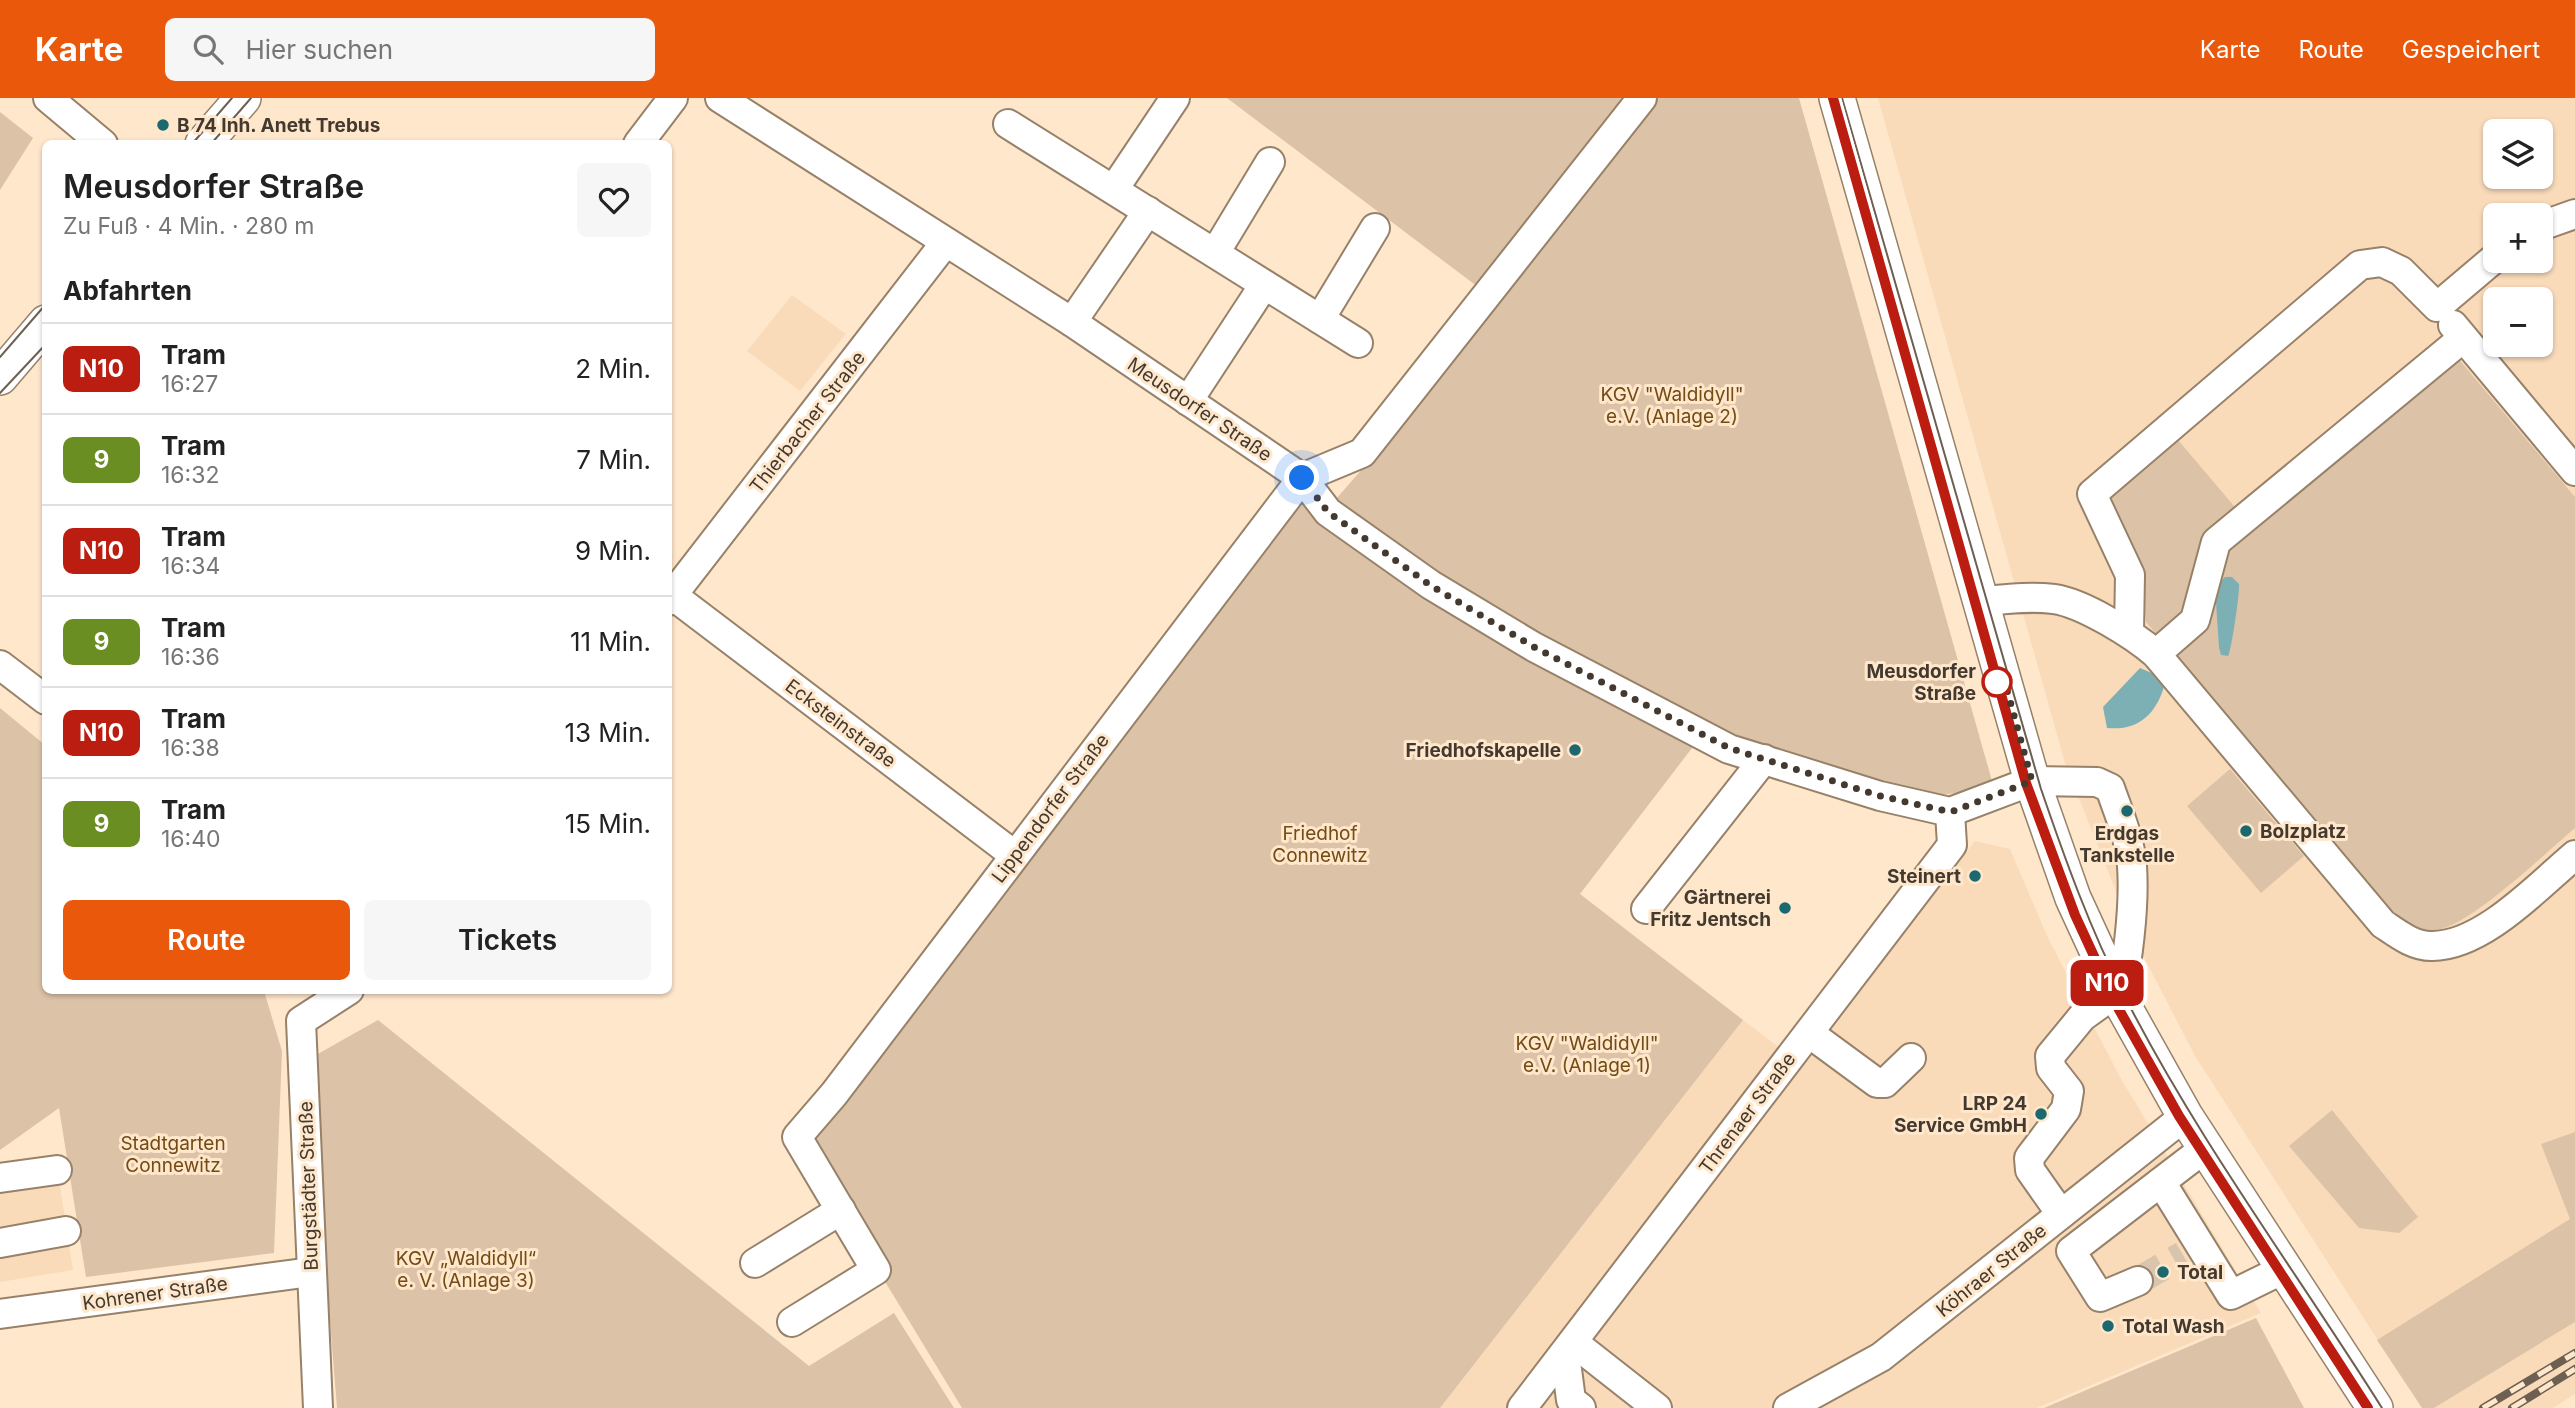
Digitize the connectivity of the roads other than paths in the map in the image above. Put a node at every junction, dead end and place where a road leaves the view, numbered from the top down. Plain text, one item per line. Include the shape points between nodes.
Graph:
1 (48, 98) edge
2 (243, 98) edge
3 (673, 98) edge
4 (720, 98) edge
5 (1175, 98) edge
6 (1642, 98) edge
7 (1837, 98) edge
8 (1008, 124) dead end
9 (98, 140) edge
10 (206, 140) edge
11 (641, 140) edge
12 (1270, 162) dead end
13 (1114, 189) junction
14 (1149, 211) junction
15 (2575, 214) edge
16 (2553, 222) edge
17 (1376, 228) dead end
18 (945, 243) junction
19 (1215, 253) junction
20 (2483, 268) edge
21 (1264, 285) junction
22 (2437, 307) junction
23 (1320, 319) junction
24 (1072, 322) junction
25 (42, 328) edge
26 (2463, 338) junction
27 (1358, 343) dead end
28 (0, 377) edge
29 (1188, 401) junction
30 (2575, 471) edge
31 (1302, 478) junction
32 (672, 593) edge
33 (672, 598) edge
34 (1983, 601) junction
35 (2129, 632) junction
36 (2156, 654) junction
37 (0, 665) edge
38 (42, 697) edge
39 (1764, 759) junction
40 (2032, 781) junction
41 (1951, 812) junction
42 (1013, 854) junction
43 (2575, 855) edge
44 (1646, 909) dead end
45 (343, 994) edge
46 (2118, 996) junction
47 (1809, 1033) junction
48 (1911, 1058) dead end
49 (2185, 1116) junction
50 (2205, 1148) junction
51 (57, 1170) dead end
52 (0, 1178) edge
53 (2161, 1182) junction
54 (841, 1210) junction
55 (2062, 1214) junction
56 (66, 1231) dead end
57 (0, 1243) edge
58 (755, 1263) dead end
59 (2286, 1268) junction
60 (311, 1272) junction
61 (2138, 1281) tunnel mouth
62 (0, 1314) edge
63 (792, 1322) dead end
64 (1569, 1348) junction
65 (318, 1408) edge
66 (1522, 1408) edge
67 (1581, 1408) edge
68 (1657, 1408) edge
69 (1788, 1408) edge
70 (2375, 1408) edge

1 - 9 street
2 - 10 main road
3 - 11 street
4 - 18 street, Meusdorfer Straße
5 - 13 street
6 - 31 street via 1362,453
7 - 34 main road
8 - 13 street
12 - 19 street
13 - 14 street
14 - 19 street
14 - 24 street
15 - 16 street
17 - 23 street
18 - 24 street, Meusdorfer Straße
18 - 32 street, Thierbacher Straße
19 - 21 street
20 - 22 street
21 - 23 street
21 - 29 street
22 - 26 street
22 - 35 street via 2402,271 2382,262 2360,265 2092,494 2130,575
23 - 27 street
24 - 29 street, Meusdorfer Straße
25 - 28 main road
26 - 30 street
26 - 36 street via 2216,542 2195,620
29 - 31 street, Meusdorfer Straße
31 - 39 street, Meusdorfer Straße via 1328,512 1471,610 1631,699 1729,748
31 - 42 street, Lippendorfer Straße
33 - 42 street, Ecksteinstraße
34 - 35 street via 2058,599
34 - 40 main road
35 - 36 street
36 - 43 street via 2383,924 2405,939 2430,946 2474,934 2499,919
37 - 38 street
39 - 41 street, Meusdorfer Straße via 1880,796
39 - 44 street
40 - 41 street
40 - 46 main road via 2073,898
40 - 46 street via 2096,782 2110,788 2132,866 2131,919
41 - 47 street, Threnaer Straße via 1952,845
42 - 54 street, Lippendorfer Straße via 797,1137
45 - 60 street, Burgstädter Straße via 301,1021
46 - 49 main road
46 - 55 street via 2082,1017 2050,1056 2051,1068 2069,1091 2067,1109 2029,1158 2030,1170
47 - 48 street via 1877,1083 1885,1083
47 - 64 street, Threnaer Straße
49 - 50 main road
49 - 55 street, Köhraer Straße
50 - 53 street
50 - 59 main road
51 - 52 street
53 - 59 street via 2191,1250 2231,1295
53 - 61 street via 2071,1251 2100,1297
54 - 58 street
54 - 63 street via 877,1269
55 - 69 street, Köhraer Straße via 1881,1357
56 - 57 street
59 - 70 main road
60 - 62 street, Kohrener Straße
60 - 65 street, Burgstädter Straße
64 - 66 street, Threnaer Straße
64 - 67 street via 1571,1400
64 - 68 street

